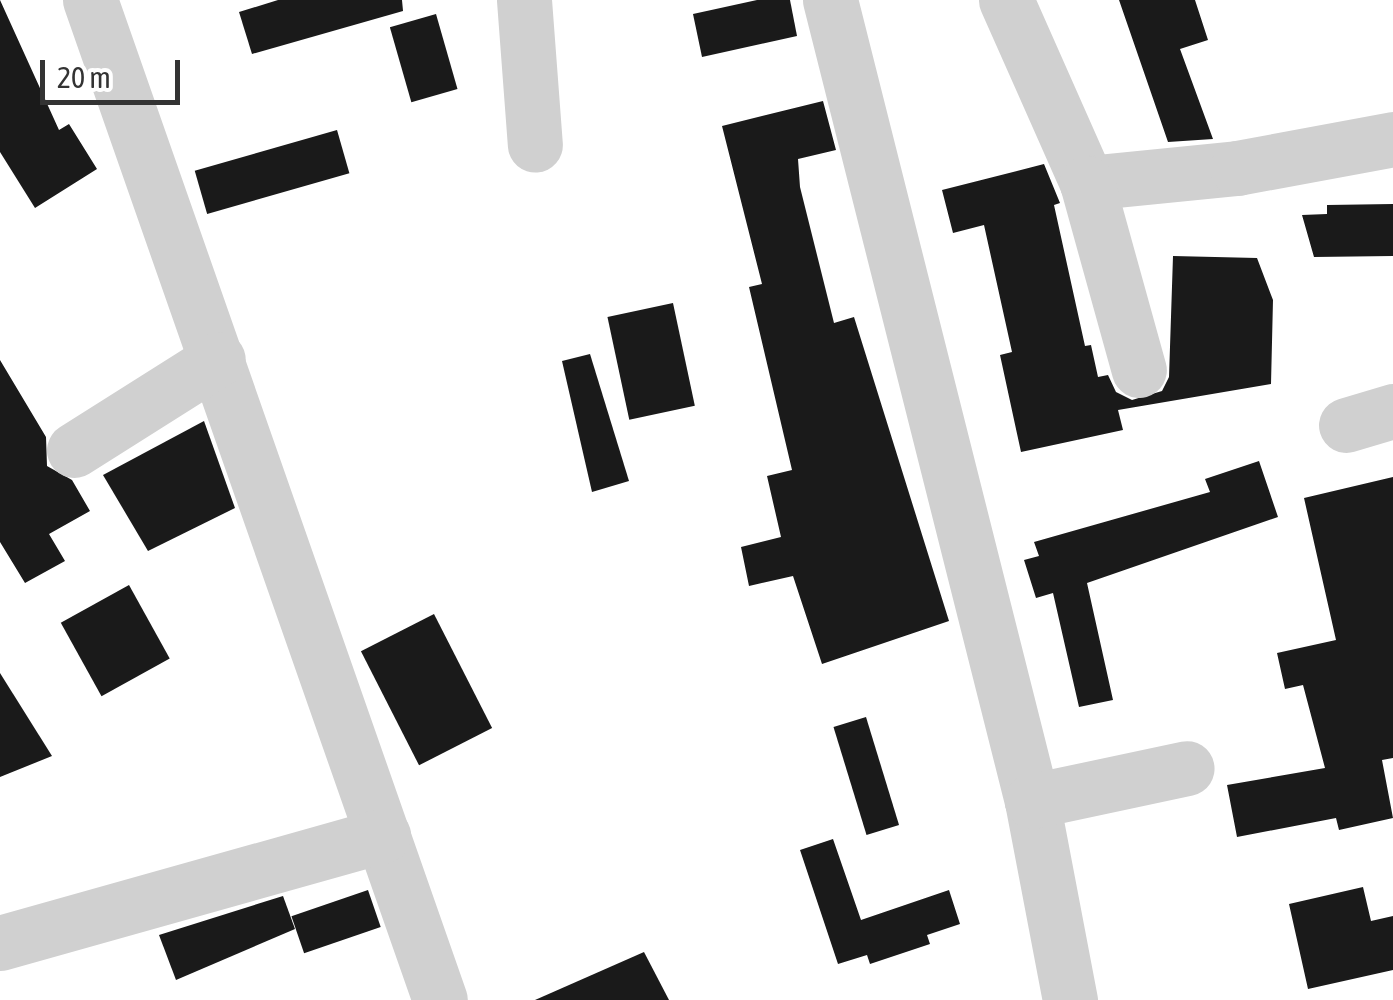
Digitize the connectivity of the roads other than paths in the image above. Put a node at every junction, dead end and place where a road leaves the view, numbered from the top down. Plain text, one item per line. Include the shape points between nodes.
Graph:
1 (90, 0) edge
2 (524, 0) edge
3 (830, 0) edge
4 (1006, 0) edge
5 (1393, 138) edge
6 (535, 145) dead end
7 (1087, 183) junction
8 (218, 359) junction
9 (1139, 370) dead end
10 (74, 450) dead end
11 (1187, 768) dead end
12 (1032, 801) junction
13 (382, 835) junction
14 (0, 942) edge
15 (440, 1000) edge
16 (1070, 1000) edge

1 - 8 street
2 - 6 street
3 - 12 street
4 - 7 street
5 - 7 street via 1237,168
7 - 9 street
8 - 10 street
8 - 13 street
11 - 12 street
12 - 16 street
13 - 14 street
13 - 15 street

